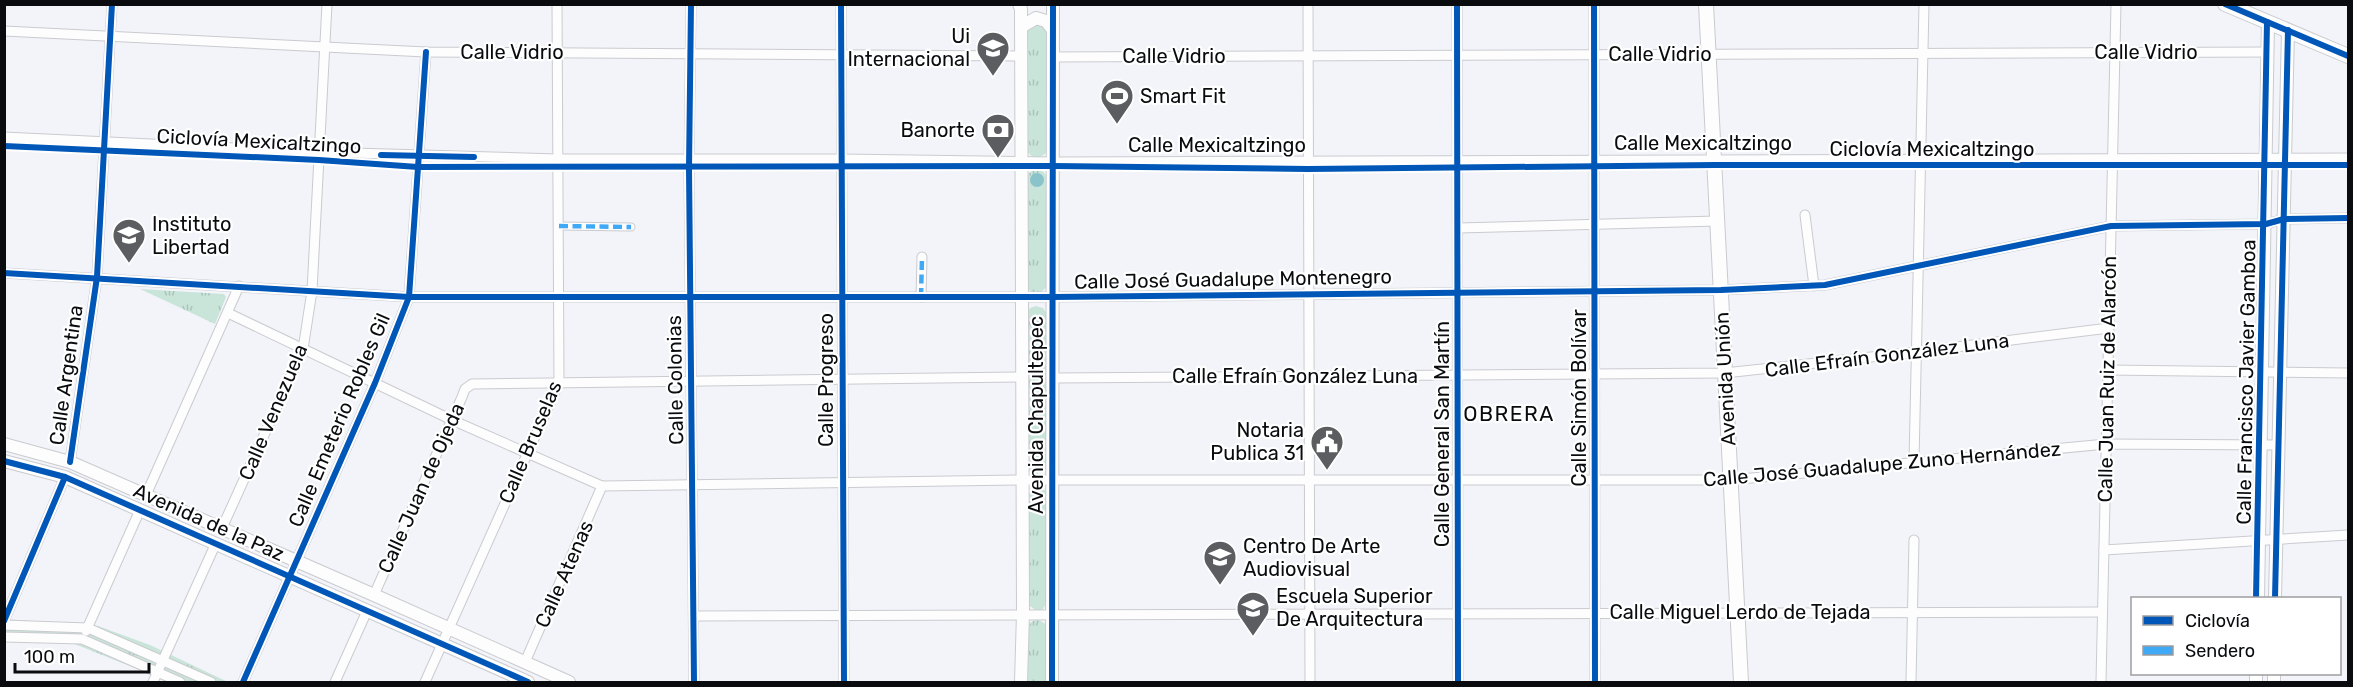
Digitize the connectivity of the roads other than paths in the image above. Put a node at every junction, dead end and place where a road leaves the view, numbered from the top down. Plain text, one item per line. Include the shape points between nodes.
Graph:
1 (112, 4) edge
2 (327, 4) edge
3 (557, 4) edge
4 (691, 4) edge
5 (841, 4) edge
6 (1019, 4) edge
7 (1053, 4) edge
8 (1308, 4) edge
9 (1456, 4) edge
10 (1594, 4) edge
11 (1707, 4) edge
12 (1924, 4) edge
13 (2116, 4) edge
14 (2225, 4) edge
15 (2268, 22) junction
16 (1021, 27) junction
17 (1052, 29) junction
18 (2288, 30) junction
19 (4, 31) edge
20 (110, 36) junction
21 (325, 47) junction
22 (426, 52) junction
23 (2115, 52) junction
24 (2268, 52) junction
25 (557, 53) junction
26 (1923, 53) junction
27 (690, 54) junction
28 (1594, 54) junction
29 (1709, 54) junction
30 (841, 55) junction
31 (1308, 55) junction
32 (1457, 55) junction
33 (1021, 56) junction
34 (2349, 56) edge
35 (1052, 57) junction
36 (4, 138) edge
37 (105, 141) junction
38 (319, 153) junction
39 (419, 156) junction
40 (2113, 158) junction
41 (2265, 158) junction
42 (2286, 158) junction
43 (2349, 158) edge
44 (558, 159) junction
45 (689, 159) junction
46 (842, 159) junction
47 (1594, 159) junction
48 (1714, 159) junction
49 (1920, 159) junction
50 (1457, 160) junction
51 (1021, 161) junction
52 (1308, 161) junction
53 (1053, 162) junction
54 (1805, 215) dead end
55 (2349, 218) edge
56 (2284, 219) junction
57 (1718, 221) junction
58 (1594, 224) junction
59 (2266, 224) junction
60 (559, 226) junction
61 (2111, 226) junction
62 (631, 227) dead end
63 (1458, 228) junction
64 (922, 257) dead end
65 (1918, 266) junction
66 (4, 273) edge
67 (97, 277) junction
68 (239, 286) junction
69 (1814, 286) junction
70 (1720, 290) junction
71 (312, 291) junction
72 (1595, 291) junction
73 (1458, 293) junction
74 (1308, 294) junction
75 (409, 297) junction
76 (921, 297) junction
77 (1022, 297) junction
78 (1053, 297) junction
79 (559, 298) junction
80 (691, 298) junction
81 (842, 298) junction
82 (228, 313) junction
83 (2109, 328) junction
84 (303, 349) junction
85 (1916, 352) junction
86 (2108, 370) junction
87 (2262, 372) junction
88 (2281, 372) junction
89 (1725, 373) junction
90 (2349, 373) edge
91 (1595, 374) junction
92 (1458, 375) junction
93 (1308, 376) junction
94 (1022, 377) junction
95 (1054, 378) junction
96 (843, 380) junction
97 (692, 381) junction
98 (375, 383) junction
99 (559, 383) junction
100 (452, 420) junction
101 (4, 444) edge
102 (2106, 444) junction
103 (2261, 445) junction
104 (2279, 445) junction
105 (527, 453) junction
106 (4, 461) edge
107 (70, 462) junction
108 (1914, 462) junction
109 (65, 477) junction
110 (1023, 480) junction
111 (1052, 480) junction
112 (1308, 480) junction
113 (1459, 480) junction
114 (1595, 480) junction
115 (1731, 480) junction
116 (843, 482) junction
117 (693, 485) junction
118 (602, 486) junction
119 (146, 495) junction
120 (140, 510) junction
121 (222, 528) junction
122 (2349, 535) edge
123 (2277, 539) junction
124 (1914, 540) dead end
125 (2259, 540) junction
126 (216, 543) junction
127 (2104, 550) junction
128 (297, 561) junction
129 (290, 576) junction
130 (374, 595) junction
131 (2258, 597) edge
132 (2275, 597) edge
133 (367, 610) junction
134 (1737, 612) junction
135 (1912, 612) junction
136 (2102, 612) junction
137 (1023, 613) junction
138 (1309, 613) junction
139 (1458, 613) junction
140 (1595, 613) junction
141 (1052, 614) junction
142 (843, 615) junction
143 (694, 616) junction
144 (4, 623) edge
145 (88, 627) junction
146 (449, 628) junction
147 (4, 637) edge
148 (82, 639) junction
149 (442, 644) junction
150 (163, 661) junction
151 (525, 662) junction
152 (158, 673) junction
153 (521, 681) edge
154 (153, 682) edge
155 (180, 682) edge
156 (211, 682) edge
157 (243, 682) edge
158 (335, 682) edge
159 (425, 682) edge
160 (569, 682) edge
161 (694, 682) edge
162 (844, 682) edge
163 (1022, 682) edge
164 (1052, 682) edge
165 (1310, 682) edge
166 (1458, 682) edge
167 (1595, 682) edge
168 (1741, 682) edge
169 (1911, 682) edge
170 (2101, 682) edge

1 - 20 street, Calle Argentina
2 - 21 street, Calle Venezuela
3 - 25 street, Calle Bruselas
4 - 27 street, Calle Colonias
5 - 30 street, Calle Progreso
6 - 16 street, Avenida Chapultepec
7 - 17 street, Avenida Chapultepec
8 - 31 street
9 - 32 street, Calle General San Martín
10 - 28 street, Calle Simón Bolívar
11 - 29 main road, Avenida Unión
12 - 26 street
13 - 23 street, Calle Juan Ruiz de Alarcón
14 - 15 main road
15 - 18 main road
15 - 24 street, Calle Francisco Javier Gamboa
16 - 17 street via 1036,18 1046,21
16 - 33 street, Avenida Chapultepec
17 - 35 street, Avenida Chapultepec
18 - 34 main road
18 - 42 street, Calle Francisco Javier Gamboa
19 - 20 street, Calle Vidrio
20 - 21 street, Calle Vidrio
20 - 37 street, Calle Argentina
21 - 22 street, Calle Vidrio
21 - 38 street, Calle Venezuela
22 - 25 street, Calle Vidrio
22 - 39 street, Calle Emeterio Robles Gil
23 - 24 street, Calle Vidrio
23 - 26 street, Calle Vidrio
23 - 40 street, Calle Juan Ruiz de Alarcón
24 - 41 street, Calle Francisco Javier Gamboa
25 - 27 street, Calle Vidrio
25 - 44 street, Calle Bruselas
26 - 29 street, Calle Vidrio
26 - 49 street
27 - 30 street, Calle Vidrio
27 - 45 street, Calle Colonias
28 - 29 street, Calle Vidrio
28 - 32 street, Calle Vidrio
28 - 47 street, Calle Simón Bolívar
29 - 48 main road, Avenida Unión
30 - 33 street, Calle Vidrio
30 - 46 street, Calle Progreso
31 - 32 street, Calle Vidrio
31 - 35 street, Calle Vidrio
31 - 52 street
32 - 50 street, Calle General San Martín
33 - 51 street, Avenida Chapultepec
35 - 53 street, Avenida Chapultepec
36 - 37 street, Calle Mexicaltzingo
37 - 38 street, Calle Mexicaltzingo
37 - 67 street, Calle Argentina
38 - 39 street, Calle Mexicaltzingo
38 - 71 street, Calle Venezuela
39 - 44 street, Calle Mexicaltzingo
39 - 75 street, Calle Emeterio Robles Gil
40 - 41 street, Calle Mexicaltzingo
40 - 49 street, Calle Mexicaltzingo
40 - 61 street, Calle Juan Ruiz de Alarcón
41 - 42 street, Calle Mexicaltzingo
41 - 59 street, Calle Francisco Javier Gamboa
42 - 43 street, Calle Mexicaltzingo
42 - 56 street, Calle Francisco Javier Gamboa
44 - 45 street, Calle Mexicaltzingo
44 - 60 street, Calle Bruselas
45 - 46 street, Calle Mexicaltzingo
45 - 80 street, Calle Colonias
46 - 51 street, Calle Mexicaltzingo
46 - 81 street, Calle Progreso
47 - 48 street, Calle Mexicaltzingo
47 - 50 street, Calle Mexicaltzingo
47 - 58 street, Calle Simón Bolívar
48 - 49 street, Calle Mexicaltzingo
48 - 57 main road, Avenida Unión
49 - 65 street
50 - 52 street, Calle Mexicaltzingo
50 - 63 street, Calle General San Martín
51 - 53 street, Calle Mexicaltzingo
51 - 77 street, Avenida Chapultepec
52 - 53 street, Calle Mexicaltzingo
52 - 74 street
53 - 78 street, Avenida Chapultepec
54 - 69 street
55 - 56 street, Calle José Guadalupe Montenegro
56 - 59 street, Calle José Guadalupe Montenegro
56 - 88 street, Calle Francisco Javier Gamboa
57 - 58 street
57 - 70 main road, Avenida Unión
58 - 63 street
58 - 72 street, Calle Simón Bolívar
59 - 61 street, Calle José Guadalupe Montenegro
59 - 87 street, Calle Francisco Javier Gamboa
60 - 62 street
60 - 79 street, Calle Bruselas
61 - 65 street, Calle José Guadalupe Montenegro
61 - 83 street, Calle Juan Ruiz de Alarcón
63 - 73 street, Calle General San Martín
64 - 76 street
65 - 69 street, Calle José Guadalupe Montenegro
65 - 85 street
66 - 67 street, Calle José Guadalupe Montenegro
67 - 68 street, Calle José Guadalupe Montenegro
67 - 107 street, Calle Argentina
68 - 71 street, Calle José Guadalupe Montenegro
68 - 82 street
69 - 70 street, Calle José Guadalupe Montenegro
70 - 72 street, Calle José Guadalupe Montenegro
70 - 89 main road, Avenida Unión
71 - 75 street, Calle José Guadalupe Montenegro
71 - 84 street, Calle Venezuela
72 - 73 street, Calle José Guadalupe Montenegro
72 - 91 street, Calle Simón Bolívar
73 - 74 street, Calle José Guadalupe Montenegro
73 - 92 street, Calle General San Martín
74 - 78 street, Calle José Guadalupe Montenegro
74 - 93 street
75 - 79 street, Calle José Guadalupe Montenegro
75 - 98 street, Calle Emeterio Robles Gil
76 - 77 street, Calle José Guadalupe Montenegro
76 - 81 street, Calle José Guadalupe Montenegro
77 - 78 street, Calle José Guadalupe Montenegro
77 - 94 street, Avenida Chapultepec
78 - 95 street, Avenida Chapultepec
79 - 80 street, Calle José Guadalupe Montenegro
79 - 99 street, Calle Bruselas
80 - 81 street, Calle José Guadalupe Montenegro
80 - 97 street, Calle Colonias
81 - 96 street, Calle Progreso
82 - 84 street, Calle José Guadalupe Zuno Hernández
82 - 119 street
83 - 85 street, Calle Efraín González Luna
83 - 86 street, Calle Juan Ruiz de Alarcón
84 - 98 street, Calle José Guadalupe Zuno Hernández
84 - 121 street, Calle Venezuela
85 - 89 street, Calle Efraín González Luna
85 - 108 street
86 - 87 street
86 - 102 street, Calle Juan Ruiz de Alarcón
87 - 88 street
87 - 103 street, Calle Francisco Javier Gamboa
88 - 90 street
88 - 104 street, Calle Francisco Javier Gamboa
89 - 91 street, Calle Efraín González Luna
89 - 115 main road, Avenida Unión
91 - 92 street, Calle Efraín González Luna
91 - 114 street, Calle Simón Bolívar
92 - 93 street, Calle Efraín González Luna
92 - 113 street, Calle General San Martín
93 - 95 street, Calle Efraín González Luna
93 - 112 street
94 - 96 street
94 - 110 street, Avenida Chapultepec
95 - 111 street, Avenida Chapultepec
96 - 97 street
96 - 116 street, Calle Progreso
97 - 99 street
97 - 117 street, Calle Colonias
98 - 100 street, Calle José Guadalupe Zuno Hernández
98 - 128 street, Calle Emeterio Robles Gil
99 - 100 street, Calle Juan de Ojeda via 472,384 465,389
99 - 105 street, Calle Bruselas
100 - 105 street, Calle José Guadalupe Zuno Hernández
100 - 130 street, Calle Juan de Ojeda
101 - 107 street, Avenida de la Paz
102 - 103 street, Calle José Guadalupe Zuno Hernández
102 - 108 street, Calle José Guadalupe Zuno Hernández
102 - 127 street, Calle Juan Ruiz de Alarcón
103 - 104 street, Calle José Guadalupe Zuno Hernández
103 - 125 street, Calle Francisco Javier Gamboa
104 - 123 street, Calle Francisco Javier Gamboa
105 - 118 street, Calle José Guadalupe Zuno Hernández
105 - 146 street, Calle Bruselas
106 - 109 street, Avenida de la Paz
107 - 119 street, Avenida de la Paz
108 - 115 street, Calle José Guadalupe Zuno Hernández
109 - 120 street, Avenida de la Paz
109 - 144 street
110 - 111 street, Calle José Guadalupe Zuno Hernández
110 - 116 street, Calle José Guadalupe Zuno Hernández
110 - 137 street, Avenida Chapultepec
111 - 112 street, Calle José Guadalupe Zuno Hernández
111 - 141 street, Avenida Chapultepec
112 - 113 street, Calle José Guadalupe Zuno Hernández
112 - 138 street
113 - 114 street, Calle José Guadalupe Zuno Hernández
113 - 139 street, Calle General San Martín
114 - 115 street, Calle José Guadalupe Zuno Hernández
114 - 140 street, Calle Simón Bolívar
115 - 134 main road, Avenida Unión
116 - 117 street, Calle José Guadalupe Zuno Hernández
116 - 142 street, Calle Progreso
117 - 118 street, Calle José Guadalupe Zuno Hernández
117 - 143 street, Calle Colonias
118 - 151 street, Calle Atenas
119 - 121 street, Avenida de la Paz
120 - 126 street, Avenida de la Paz
120 - 145 street
121 - 128 street, Avenida de la Paz
122 - 123 street
123 - 125 street
123 - 132 street, Calle Francisco Javier Gamboa
124 - 135 street
125 - 127 street
125 - 131 street, Calle Francisco Javier Gamboa
126 - 129 street, Avenida de la Paz
126 - 150 street
127 - 136 street, Calle Juan Ruiz de Alarcón
128 - 129 street, Calle Emeterio Robles Gil
128 - 130 street, Avenida de la Paz
129 - 133 street, Avenida de la Paz
129 - 157 street, Calle Emeterio Robles Gil
130 - 146 street, Avenida de la Paz
133 - 149 street, Avenida de la Paz
133 - 158 street
134 - 135 street, Calle Miguel Lerdo de Tejada
134 - 140 street, Calle Miguel Lerdo de Tejada
134 - 168 main road, Avenida Unión
135 - 136 street, Calle Miguel Lerdo de Tejada
135 - 169 street
136 - 170 street, Calle Juan Ruiz de Alarcón
137 - 141 street, Calle Miguel Lerdo de Tejada
137 - 142 street, Calle Miguel Lerdo de Tejada
137 - 163 street, Avenida Chapultepec
138 - 139 street, Calle Miguel Lerdo de Tejada
138 - 141 street, Calle Miguel Lerdo de Tejada
138 - 165 street
139 - 140 street, Calle Miguel Lerdo de Tejada
139 - 166 street, Calle General San Martín
140 - 167 street, Calle Simón Bolívar
141 - 164 street, Avenida Chapultepec
142 - 143 street, Calle Miguel Lerdo de Tejada
142 - 162 street, Calle Progreso
143 - 161 street, Calle Colonias
144 - 145 street
145 - 148 street
145 - 150 street
146 - 149 street, Calle Bruselas
146 - 151 street, Avenida de la Paz
147 - 148 street
148 - 152 street
149 - 153 street, Avenida de la Paz
149 - 159 street, Calle Bruselas
150 - 152 street
150 - 156 street
151 - 160 street, Avenida de la Paz
152 - 154 street
152 - 155 street

